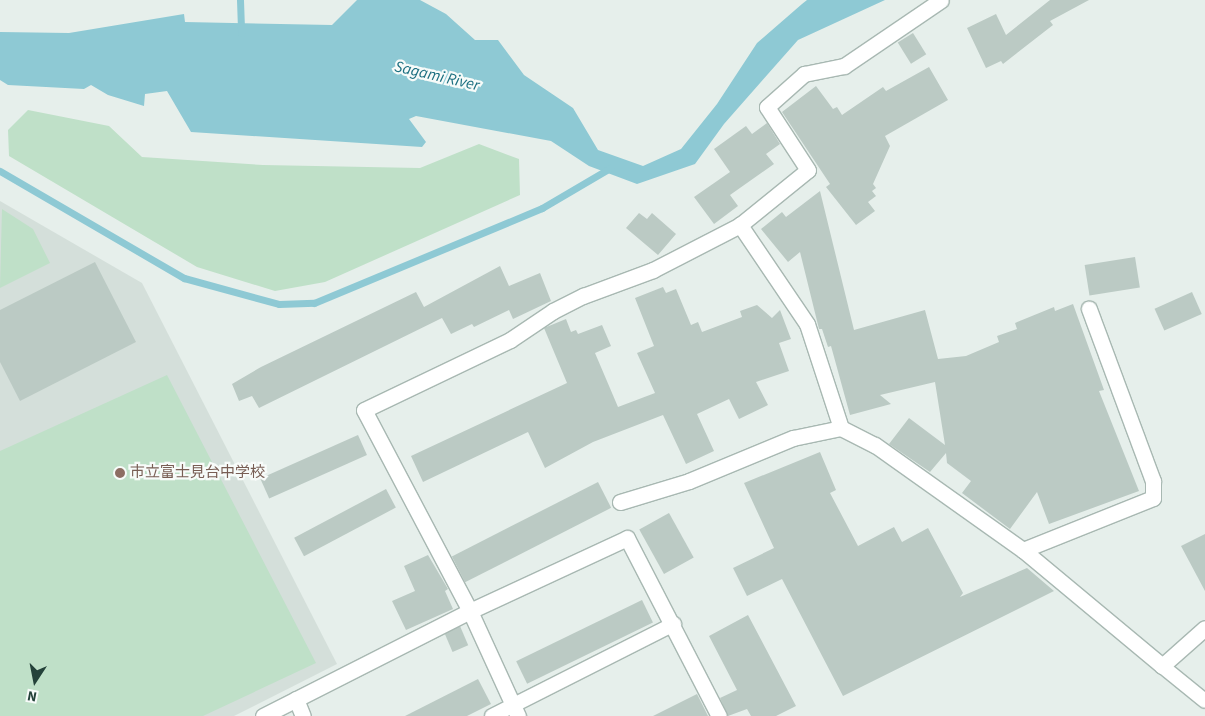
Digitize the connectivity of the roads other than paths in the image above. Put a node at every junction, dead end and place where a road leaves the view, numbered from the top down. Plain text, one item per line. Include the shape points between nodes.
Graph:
1 (942, 0) edge
2 (740, 225) junction
3 (1089, 309) dead end
4 (841, 428) junction
5 (620, 502) dead end
6 (1023, 550) junction
7 (470, 611) junction
8 (674, 624) junction
9 (1205, 628) edge
10 (1162, 666) junction
11 (296, 699) junction
12 (1205, 701) edge
13 (516, 711) edge
14 (263, 716) edge
15 (303, 716) edge
16 (492, 716) edge
17 (720, 716) edge

1 - 2 street via 844,66 804,74 767,107 808,170
2 - 4 street via 807,324
2 - 7 street via 653,270 583,296 546,315 510,340 364,410
3 - 6 street via 1153,481 1154,498
4 - 5 street via 793,438 689,481
4 - 6 street via 875,445 953,504
6 - 10 street
7 - 8 street via 627,538
7 - 11 street
7 - 13 street
8 - 13 lane
8 - 17 street
9 - 10 street
10 - 12 lane
11 - 14 street
11 - 15 street
13 - 16 lane

